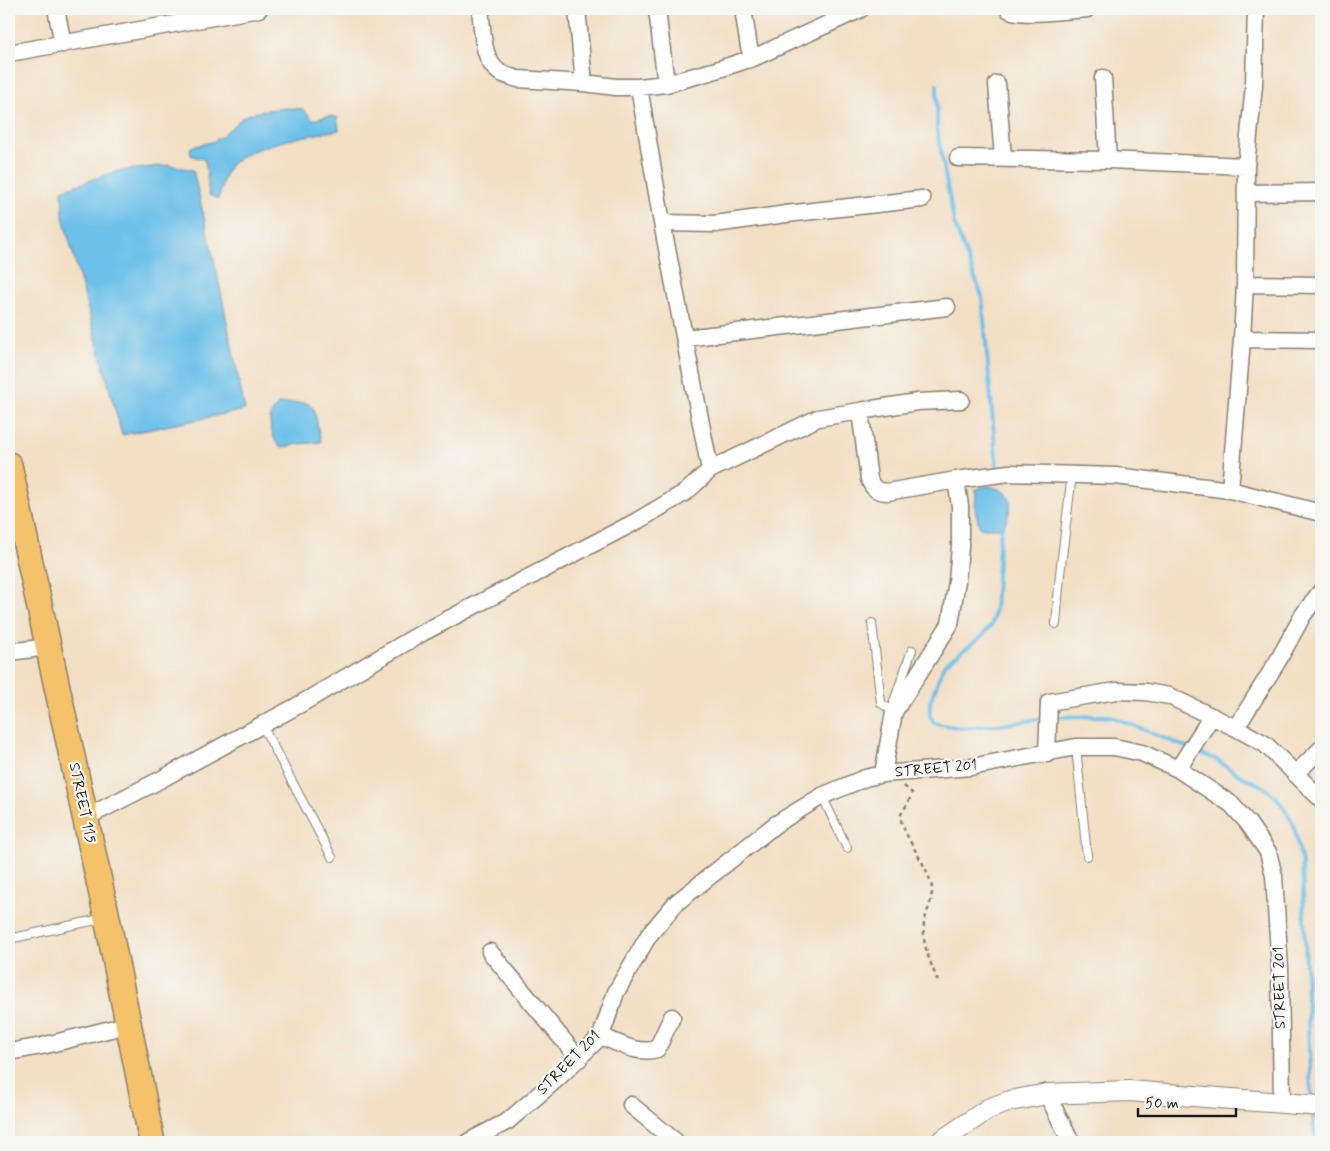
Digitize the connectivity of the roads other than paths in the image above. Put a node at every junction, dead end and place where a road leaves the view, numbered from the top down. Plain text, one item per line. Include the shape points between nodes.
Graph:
1 (56, 9) edge
2 (259, 9) edge
3 (480, 9) edge
4 (577, 9) edge
5 (657, 9) edge
6 (743, 9) edge
7 (861, 9) edge
8 (1008, 9) edge
9 (1087, 9) edge
10 (1256, 9) edge
11 (201, 14) edge
12 (63, 44) junction
13 (9, 53) edge
14 (753, 58) junction
15 (1103, 78) dead end
16 (584, 83) junction
17 (666, 84) junction
18 (997, 84) dead end
19 (639, 88) junction
20 (958, 158) dead end
21 (1002, 158) junction
22 (1108, 160) junction
23 (1246, 166) junction
24 (1321, 192) edge
25 (1247, 193) junction
26 (922, 199) dead end
27 (662, 223) junction
28 (1245, 284) junction
29 (1321, 285) edge
30 (947, 307) dead end
31 (685, 338) junction
32 (1242, 339) junction
33 (1321, 340) edge
34 (961, 400) dead end
35 (860, 411) junction
36 (9, 465) edge
37 (710, 470) junction
38 (1072, 474) junction
39 (956, 480) junction
40 (1230, 490) junction
41 (1321, 513) edge
42 (1321, 591) edge
43 (872, 623) dead end
44 (1056, 624) dead end
45 (48, 647) junction
46 (912, 650) dead end
47 (9, 652) edge
48 (892, 711) junction
49 (1212, 716) junction
50 (262, 725) junction
51 (1236, 728) junction
52 (1076, 747) junction
53 (1321, 749) edge
54 (1047, 754) junction
55 (1178, 768) junction
56 (888, 773) junction
57 (1296, 773) junction
58 (822, 796) junction
59 (1321, 798) edge
60 (85, 818) junction
61 (847, 848) dead end
62 (1087, 856) dead end
63 (332, 858) dead end
64 (107, 918) junction
65 (9, 938) edge
66 (490, 952) dead end
67 (672, 1017) dead end
68 (127, 1025) junction
69 (601, 1036) junction
70 (9, 1052) edge
71 (579, 1059) junction
72 (1046, 1094) junction
73 (1286, 1103) junction
74 (631, 1104) dead end
75 (1321, 1106) edge
76 (152, 1142) edge
77 (468, 1142) edge
78 (676, 1142) edge
79 (940, 1142) edge
80 (1071, 1142) edge

1 - 12 street
2 - 11 street
3 - 16 street via 485,47 490,63 500,73 518,79
4 - 16 street
5 - 17 street
6 - 14 street via 748,47
7 - 14 street
8 - 9 street via 1027,12
10 - 23 street via 1254,85
11 - 12 street
12 - 13 street
14 - 17 street
15 - 22 street
16 - 19 street
17 - 19 street
18 - 21 street
19 - 27 street
20 - 21 street
21 - 22 street
22 - 23 street
23 - 25 street
24 - 25 street
25 - 28 street
26 - 27 street via 715,224
27 - 31 street
28 - 29 street
28 - 32 street
30 - 31 street
31 - 37 street
32 - 33 street
32 - 40 street
34 - 35 street via 916,402
35 - 37 street via 818,418
35 - 39 street via 869,479 876,490 887,492
36 - 45 main road, STREET 115
37 - 50 street via 686,492 637,521 422,634
38 - 39 street via 1006,474
38 - 40 street
38 - 44 lane
39 - 48 street via 960,547 950,624
40 - 41 street
42 - 51 street
43 - 48 lane via 879,696 881,703
45 - 47 street
45 - 60 main road, STREET 115
46 - 48 lane
48 - 56 street
49 - 51 street
49 - 54 street via 1169,696 1146,692 1116,692 1049,702
49 - 55 street
50 - 60 street
50 - 63 lane
51 - 57 street via 1265,744
52 - 54 street, STREET 201
52 - 55 street, STREET 201 via 1114,747 1142,753
52 - 62 lane
53 - 57 street
54 - 56 street, STREET 201 via 971,767
55 - 73 street, STREET 201 via 1231,804 1268,852 1274,876
56 - 58 street, STREET 201 via 865,778
57 - 59 street
58 - 61 lane
58 - 69 street, STREET 201 via 776,824 676,903 649,935 616,992
60 - 64 main road, STREET 115
64 - 65 lane
64 - 68 main road, STREET 115
66 - 71 street
67 - 69 street via 657,1049 651,1051 628,1048
68 - 70 street
68 - 76 main road, STREET 115
69 - 71 street, STREET 201
71 - 77 street, STREET 201 via 508,1121
72 - 73 street via 1129,1091
72 - 79 street via 988,1109
72 - 80 street
73 - 75 street
74 - 78 street

